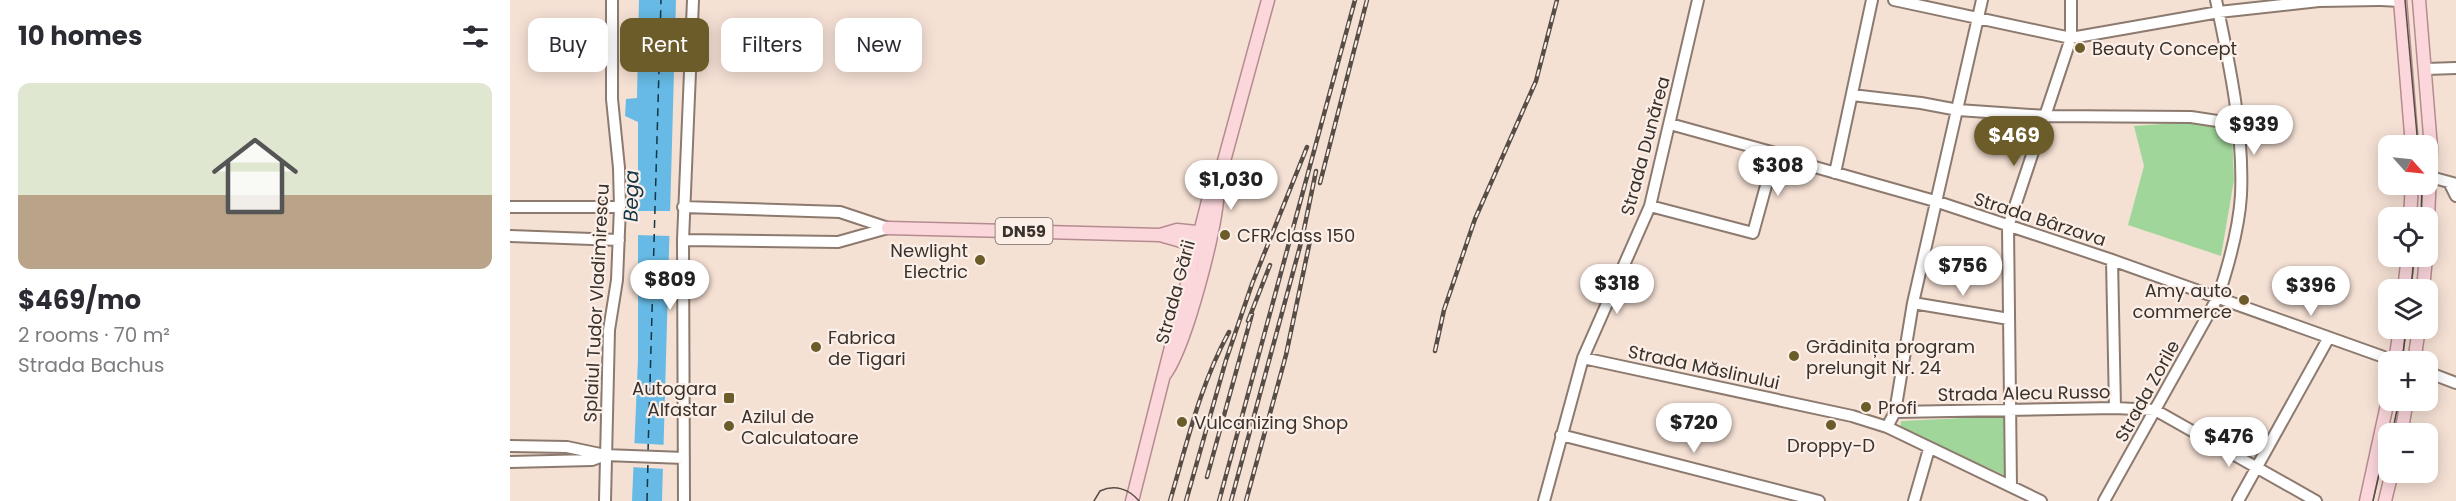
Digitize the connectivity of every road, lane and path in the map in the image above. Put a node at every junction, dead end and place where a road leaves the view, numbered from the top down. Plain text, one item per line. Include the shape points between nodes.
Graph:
1 (612, 0) edge
2 (693, 0) edge
3 (1268, 0) edge
4 (1698, 0) edge
5 (1872, 0) edge
6 (1894, 0) edge
7 (1982, 0) edge
8 (2071, 0) edge
9 (2216, 0) edge
10 (2380, 0) edge
11 (2400, 0) edge
12 (2420, 0) edge
13 (2319, 1) edge
14 (2219, 12) junction
15 (1977, 18) junction
16 (2071, 38) junction
17 (2456, 68) edge
18 (2426, 69) junction
19 (1852, 95) junction
20 (1958, 110) junction
21 (2046, 116) junction
22 (1670, 124) junction
23 (2237, 124) junction
24 (2411, 135) edge
25 (2428, 135) edge
26 (1776, 153) junction
27 (1835, 173) junction
28 (2438, 179) edge
29 (2453, 183) edge
30 (2456, 196) edge
31 (1935, 201) junction
32 (1650, 206) junction
33 (510, 207) edge
34 (620, 207) junction
35 (684, 207) junction
36 (2008, 227) junction
37 (888, 228) junction
38 (1205, 233) junction
39 (1160, 235) junction
40 (510, 236) edge
41 (619, 240) junction
42 (683, 240) junction
43 (1201, 247) junction
44 (2112, 260) junction
45 (2218, 297) junction
46 (1913, 303) junction
47 (2008, 320) junction
48 (2328, 339) junction
49 (2378, 356) edge
50 (1583, 358) junction
51 (2438, 376) edge
52 (2456, 383) edge
53 (2115, 408) junction
54 (2011, 410) junction
55 (2155, 410) junction
56 (2386, 411) edge
57 (1895, 412) junction
58 (1887, 427) junction
59 (1561, 435) junction
60 (510, 446) edge
61 (1929, 449) junction
62 (611, 455) junction
63 (680, 458) junction
64 (510, 462) edge
65 (2257, 467) junction
66 (2389, 483) edge
67 (2011, 486) junction
68 (605, 501) edge
69 (684, 501) edge
70 (1132, 501) edge
71 (1544, 501) edge
72 (1819, 501) edge
73 (1914, 501) edge
74 (2041, 501) edge
75 (2104, 501) edge
76 (2238, 501) edge
77 (2316, 501) edge
78 (2366, 501) edge
79 (2385, 501) edge

1 - 34 street, Splaiul Tudor Vladimirescu via 612,99
2 - 35 street
3 - 38 main road, Strada Gării via 1218,183 1209,197
4 - 22 street, Strada Dunărea
5 - 19 street
6 - 15 street
7 - 15 street
8 - 16 street
9 - 14 street, Strada Zorile
10 - 11 street
10 - 13 street
11 - 24 main road
12 - 18 main road
13 - 14 street
14 - 16 street
14 - 23 street, Strada Zorile
15 - 16 street
15 - 20 street
16 - 21 street
17 - 18 street
18 - 25 main road
19 - 20 street
19 - 27 street
20 - 21 street
20 - 31 street
21 - 23 street via 2191,117
21 - 36 street
22 - 26 street, Strada Bârzava
22 - 32 street, Strada Dunărea
23 - 45 street, Strada Zorile via 2241,197
26 - 27 street, Strada Bârzava
26 - 32 street via 1753,233
27 - 31 street, Strada Bârzava
28 - 29 street
29 - 30 street
31 - 36 street, Strada Bârzava
31 - 46 street
32 - 50 street, Strada Dunărea
33 - 34 street
34 - 41 street, Splaiul Tudor Vladimirescu
35 - 37 street via 840,212
35 - 42 street
36 - 44 street, Strada Bârzava
36 - 47 street
37 - 39 main road, DN59
37 - 42 street via 838,242
38 - 39 main road, DN59 via 1177,230
38 - 43 main road, Strada Gării
39 - 43 main road, DN59
40 - 41 street
41 - 62 street, Splaiul Tudor Vladimirescu via 609,330
42 - 63 street
43 - 70 main road, Strada Gării via 1167,353 1166,373
44 - 45 street, Strada Bârzava
44 - 53 street
45 - 48 street, Strada Bârzava
45 - 55 street, Strada Zorile
46 - 47 street
46 - 57 street
47 - 54 street
48 - 49 street, Strada Bârzava
48 - 65 street
50 - 58 street, Strada Măslinului
50 - 59 street, Strada Dunărea
51 - 52 street
53 - 54 street, Strada Alecu Russo
53 - 55 street, Strada Alecu Russo
54 - 57 street, Strada Alecu Russo
54 - 67 street
55 - 65 street
55 - 75 street, Strada Zorile
56 - 78 main road
57 - 58 street
58 - 61 street, Strada Măslinului
59 - 71 street, Strada Dunărea
59 - 72 street
60 - 62 street via 567,447
61 - 67 street, Strada Măslinului
61 - 73 street
62 - 63 street
62 - 64 street via 592,460
62 - 68 street, Splaiul Tudor Vladimirescu
63 - 69 street
65 - 76 street
65 - 77 street
66 - 79 main road
67 - 74 street, Strada Măslinului

